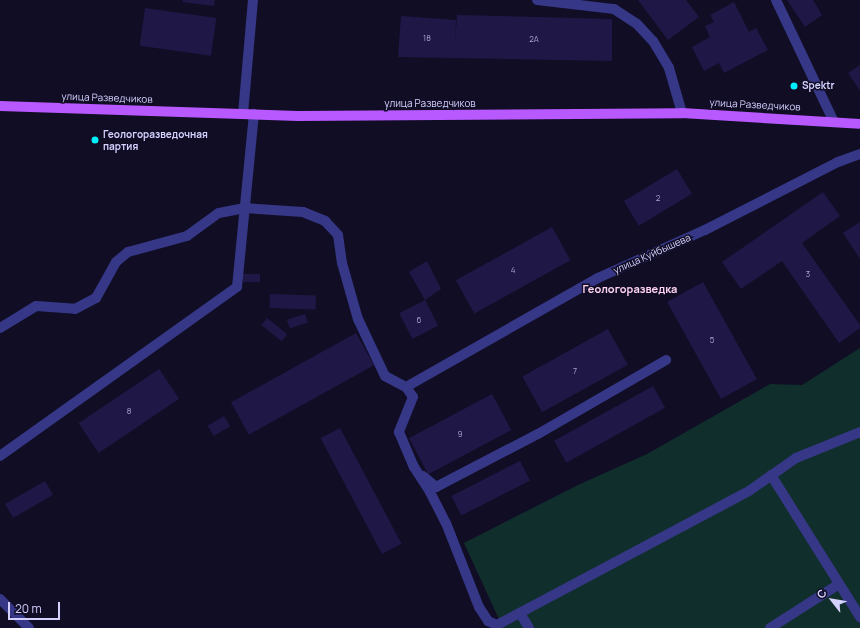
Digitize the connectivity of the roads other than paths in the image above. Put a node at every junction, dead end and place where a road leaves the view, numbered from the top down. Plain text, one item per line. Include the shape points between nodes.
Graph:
1 (253, 0) edge
2 (537, 0) edge
3 (776, 0) edge
4 (0, 106) edge
5 (682, 113) junction
6 (243, 114) junction
7 (254, 114) junction
8 (834, 122) junction
9 (860, 124) edge
10 (860, 154) edge
11 (244, 208) junction
12 (0, 328) edge
13 (666, 360) dead end
14 (406, 387) junction
15 (860, 432) edge
16 (0, 456) edge
17 (414, 467) junction
18 (771, 475) junction
19 (839, 584) junction
20 (0, 599) edge
21 (520, 614) junction
22 (860, 617) edge
23 (29, 628) edge
24 (529, 628) edge
25 (770, 628) edge

1 - 6 street
2 - 5 street via 614,9 637,24 653,41 669,68
3 - 8 street
4 - 6 main road, улица Разведчиков
5 - 7 main road, улица Разведчиков via 397,117
5 - 8 main road, улица Разведчиков
6 - 7 main road, улица Разведчиков
7 - 11 street
8 - 9 main road, улица Разведчиков
10 - 14 street, улица Куйбышева via 838,162 706,230 598,278
11 - 12 street via 220,213 187,236 128,252 116,262 96,298 75,309 36,306
11 - 14 street via 304,212 325,221 338,235 342,263 358,319 385,376
11 - 16 street via 237,287
13 - 17 street via 538,434 436,487
14 - 17 street via 413,397 399,432
15 - 18 street via 796,458
17 - 21 street via 446,523 480,607 488,620 497,625
18 - 19 street
18 - 21 street via 749,491
19 - 22 street
19 - 25 street
20 - 23 street
21 - 24 street

